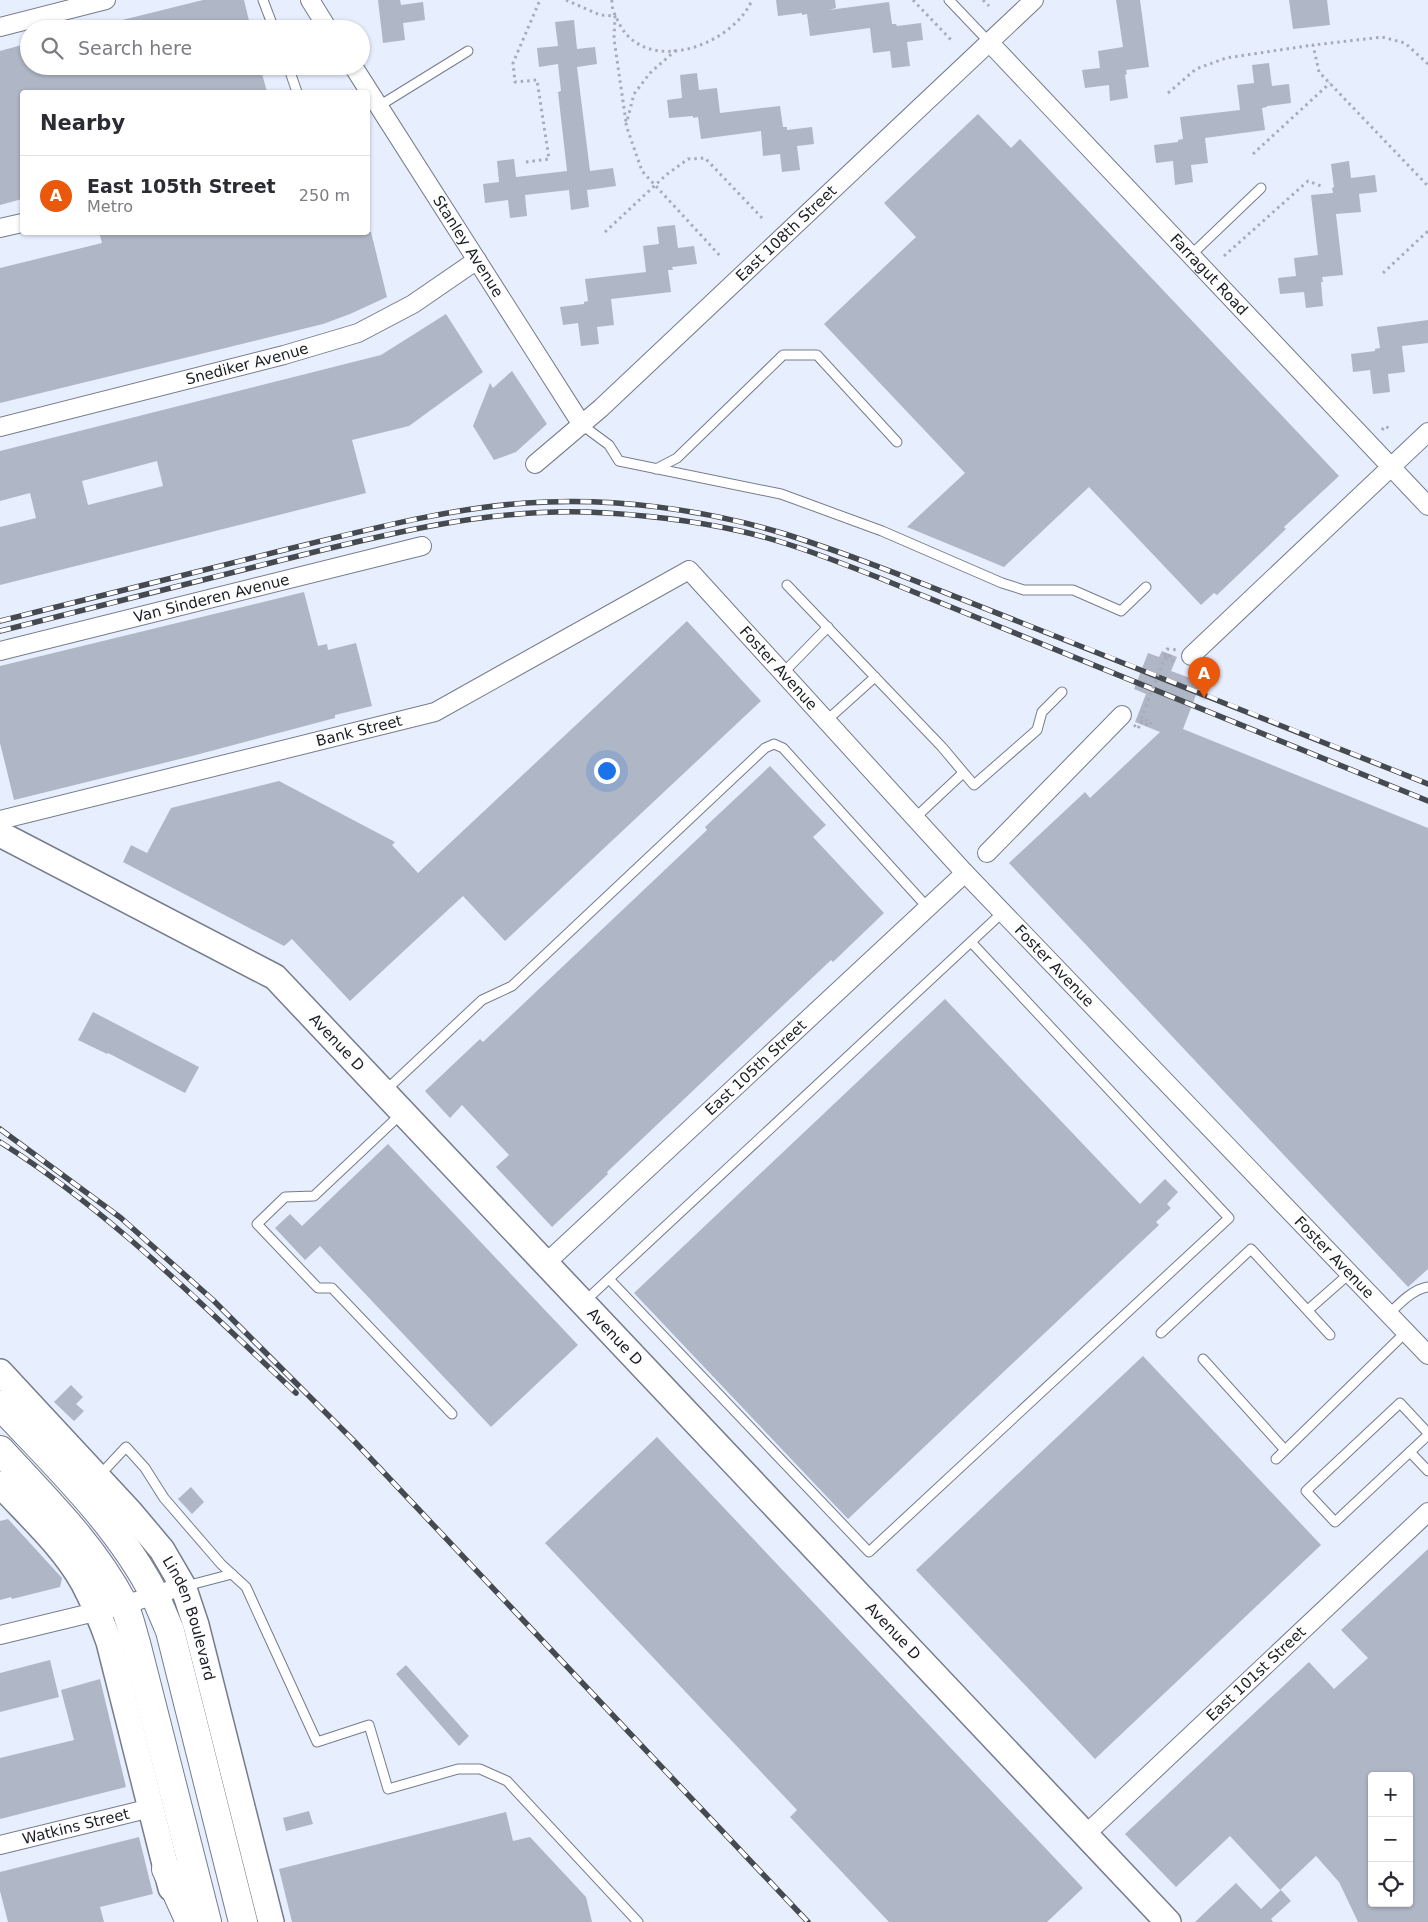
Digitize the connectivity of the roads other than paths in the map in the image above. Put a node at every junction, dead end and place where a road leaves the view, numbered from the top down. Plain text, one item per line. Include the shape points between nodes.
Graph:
1 (106, 0) edge
2 (263, 0) edge
3 (310, 0) edge
4 (949, 0) edge
5 (1034, 0) edge
6 (27, 20) edge
7 (271, 20) edge
8 (322, 20) edge
9 (20, 22) edge
10 (0, 27) edge
11 (990, 42) junction
12 (468, 51) dead end
13 (291, 75) edge
14 (359, 75) edge
15 (296, 90) edge
16 (368, 90) edge
17 (372, 97) edge
18 (1262, 188) dead end
19 (20, 223) edge
20 (0, 228) edge
21 (1191, 255) junction
22 (477, 260) junction
23 (582, 425) junction
24 (0, 427) edge
25 (1428, 432) edge
26 (897, 442) dead end
27 (535, 464) dead end
28 (656, 468) junction
29 (1392, 468) junction
30 (1428, 506) edge
31 (422, 546) dead end
32 (689, 570) joint
33 (787, 585) dead end
34 (1146, 587) dead end
35 (828, 627) junction
36 (0, 651) edge
37 (1191, 656) dead end
38 (783, 672) junction
39 (875, 677) junction
40 (1062, 692) dead end
41 (1122, 714) dead end
42 (826, 720) junction
43 (963, 773) junction
44 (915, 818) junction
45 (0, 820) edge
46 (0, 834) edge
47 (987, 853) dead end
48 (965, 873) junction
49 (928, 908) junction
50 (1003, 912) junction
51 (971, 942) junction
52 (383, 1093) junction
53 (402, 1113) junction
54 (545, 1264) junction
55 (1350, 1273) junction
56 (609, 1279) junction
57 (1428, 1287) edge
58 (583, 1303) junction
59 (1308, 1310) junction
60 (1389, 1314) junction
61 (1406, 1332) junction
62 (1161, 1333) dead end
63 (1330, 1335) dead end
64 (1428, 1355) edge
65 (1203, 1359) dead end
66 (0, 1372) edge
67 (0, 1405) edge
68 (452, 1414) dead end
69 (1428, 1434) edge
70 (0, 1450) edge
71 (1285, 1450) junction
72 (1410, 1452) junction
73 (1276, 1459) dead end
74 (1428, 1471) edge
75 (98, 1477) junction
76 (0, 1484) edge
77 (1428, 1512) edge
78 (232, 1574) junction
79 (183, 1586) junction
80 (154, 1595) junction
81 (124, 1604) junction
82 (97, 1611) junction
83 (0, 1635) edge
84 (151, 1808) junction
85 (1084, 1835) junction
86 (0, 1846) edge
87 (166, 1869) junction
88 (179, 1922) edge
89 (190, 1922) edge
90 (207, 1922) edge
91 (243, 1922) edge
92 (271, 1922) edge
93 (638, 1922) edge
94 (1168, 1922) edge

1 - 6 street
2 - 7 lane
3 - 8 street
4 - 11 lane
5 - 11 street, East 108th Street
9 - 10 street
11 - 21 street, Farragut Road
11 - 23 street, East 108th Street
12 - 17 lane
13 - 15 lane
14 - 16 street, Stanley Avenue
17 - 22 street, Stanley Avenue
18 - 21 lane
19 - 20 street
21 - 29 street, Farragut Road
22 - 23 street, Stanley Avenue
22 - 24 street, Snediker Avenue via 413,304 358,333
23 - 27 street, East 108th Street
23 - 28 lane via 609,445 619,461
25 - 29 street
26 - 28 lane via 816,355 783,355 677,458
28 - 34 lane via 781,494 882,530 1024,590 1073,590 1121,611
29 - 30 street, Farragut Road
29 - 37 street
31 - 36 street, Van Sinderen Avenue
32 - 38 street, Foster Avenue
32 - 45 street, Bank Street via 435,712
33 - 35 lane
35 - 38 lane
35 - 39 lane
38 - 42 street, Foster Avenue
39 - 42 lane
39 - 43 lane
40 - 43 lane via 1042,712 1037,730 974,785
41 - 47 street
42 - 44 street, Foster Avenue
43 - 44 lane
44 - 48 street, Foster Avenue
46 - 52 main road, Avenue D via 275,977
48 - 49 street, East 105th Street
48 - 50 street, Foster Avenue
49 - 52 lane via 783,748 774,744 764,748 512,986 482,1000
49 - 54 street, East 105th Street
50 - 51 lane
50 - 55 street, Foster Avenue
51 - 56 lane
51 - 56 lane via 1228,1218 1221,1225 869,1552
52 - 53 main road, Avenue D
53 - 54 main road, Avenue D
53 - 68 lane via 314,1196 285,1197 257,1224 318,1288 332,1288
54 - 58 main road, Avenue D
55 - 59 lane
55 - 60 street, Foster Avenue
56 - 58 lane
57 - 60 lane via 1412,1294
58 - 85 main road, Avenue D
59 - 62 lane via 1251,1249
59 - 63 lane
60 - 61 street, Foster Avenue
61 - 64 street, Foster Avenue
61 - 71 lane
65 - 71 lane
66 - 75 main road, Linden Boulevard
67 - 80 highway, Linden Boulevard via 106,1523 130,1554
69 - 72 lane
69 - 72 lane via 1400,1403 1306,1491 1335,1522
70 - 81 highway via 76,1532
71 - 73 lane
72 - 74 lane
75 - 78 lane via 126,1447 145,1468 164,1498
75 - 79 main road, Linden Boulevard via 162,1550
76 - 82 main road via 58,1548 82,1581
77 - 85 street, East 101st Street
78 - 79 lane
78 - 93 lane via 246,1587 317,1742 369,1725 388,1789 458,1769 480,1768 507,1781
79 - 80 street
79 - 92 main road, Linden Boulevard via 196,1625
80 - 81 street
80 - 91 highway, Linden Boulevard via 170,1631
81 - 82 street
81 - 90 highway
82 - 83 street
82 - 84 main road via 109,1642
84 - 86 street, Watkins Street
84 - 87 main road
85 - 94 main road, Avenue D
87 - 88 main road
87 - 89 highway

